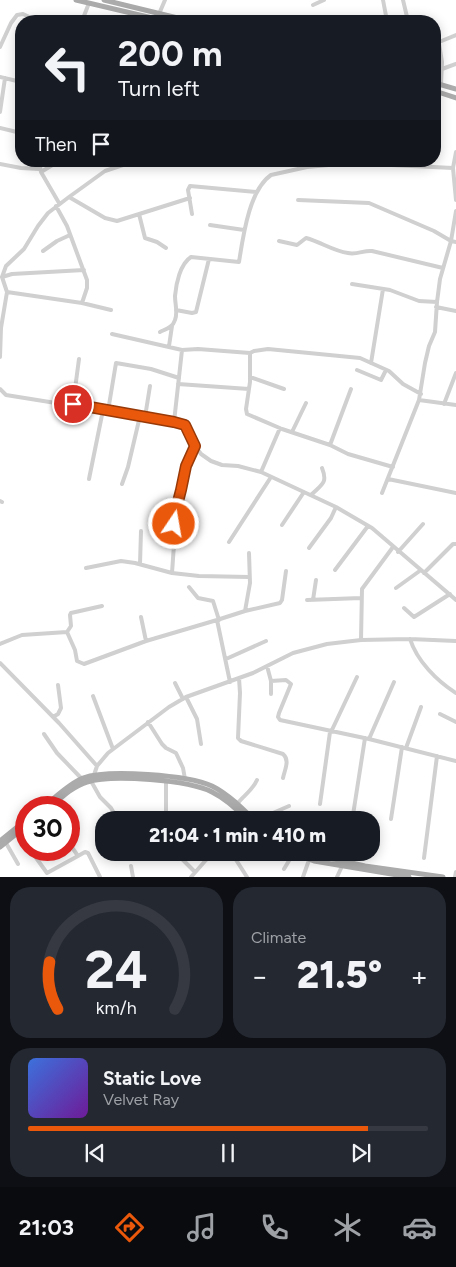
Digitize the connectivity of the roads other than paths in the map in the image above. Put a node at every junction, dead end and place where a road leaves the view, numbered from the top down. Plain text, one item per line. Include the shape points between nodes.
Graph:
1 (76, 0) edge
2 (104, 0) edge
3 (165, 0) edge
4 (324, 0) edge
5 (382, 0) edge
6 (403, 0) edge
7 (89, 3) junction
8 (313, 6) dead end
9 (159, 14) junction
10 (84, 15) edge
11 (140, 15) edge
12 (163, 15) edge
13 (386, 15) edge
14 (407, 15) edge
15 (15, 17) edge
16 (456, 35) edge
17 (441, 41) edge
18 (0, 48) edge
19 (441, 60) edge
20 (456, 64) edge
21 (442, 69) junction
22 (0, 77) edge
23 (5, 78) junction
24 (15, 80) edge
25 (441, 84) joint
26 (456, 90) edge
27 (441, 93) edge
28 (456, 98) edge
29 (0, 112) edge
30 (0, 128) edge
31 (15, 132) edge
32 (456, 152) edge
33 (0, 164) edge
34 (15, 167) edge
35 (16, 167) edge
36 (40, 167) edge
37 (48, 167) edge
38 (117, 167) edge
39 (313, 167) edge
40 (432, 167) edge
41 (453, 168) junction
42 (41, 171) junction
43 (258, 192) junction
44 (69, 197) junction
45 (190, 198) junction
46 (298, 200) dead end
47 (456, 200) edge
48 (58, 205) junction
49 (456, 211) edge
50 (139, 214) junction
51 (192, 214) dead end
52 (210, 225) dead end
53 (244, 230) junction
54 (70, 235) junction
55 (279, 241) dead end
56 (451, 241) junction
57 (456, 242) edge
58 (166, 248) dead end
59 (43, 251) dead end
60 (209, 259) junction
61 (443, 268) junction
62 (84, 270) junction
63 (1, 276) edge
64 (352, 284) dead end
65 (383, 289) junction
66 (7, 292) junction
67 (82, 303) junction
68 (436, 304) junction
69 (111, 310) dead end
70 (176, 310) junction
71 (456, 311) edge
72 (172, 326) junction
73 (160, 332) dead end
74 (112, 334) dead end
75 (169, 346) junction
76 (182, 350) junction
77 (250, 353) junction
78 (0, 357) edge
79 (79, 359) dead end
80 (371, 363) junction
81 (357, 370) dead end
82 (386, 370) junction
83 (456, 373) edge
84 (250, 377) junction
85 (179, 378) junction
86 (178, 384) junction
87 (150, 386) dead end
88 (284, 388) dead end
89 (249, 389) junction
90 (350, 389) dead end
91 (1, 390) edge
92 (421, 394) junction
93 (0, 397) edge
94 (420, 400) junction
95 (306, 403) dead end
96 (73, 404) junction
97 (444, 404) junction
98 (456, 405) edge
99 (103, 410) junction
100 (108, 410) junction
101 (143, 416) junction
102 (174, 422) junction
103 (280, 428) junction
104 (292, 432) junction
105 (330, 445) junction
106 (195, 446) junction
107 (322, 468) dead end
108 (393, 468) junction
109 (261, 472) junction
110 (271, 477) junction
111 (89, 478) dead end
112 (388, 479) junction
113 (122, 484) dead end
114 (304, 492) junction
115 (382, 493) dead end
116 (456, 493) edge
117 (311, 495) junction
118 (336, 507) junction
119 (423, 524) dead end
120 (282, 525) dead end
121 (368, 526) junction
122 (141, 531) dead end
123 (229, 542) dead end
124 (456, 544) edge
125 (393, 547) junction
126 (308, 548) dead end
127 (398, 552) junction
128 (249, 553) dead end
129 (140, 564) junction
130 (86, 568) dead end
131 (334, 570) dead end
132 (286, 571) dead end
133 (423, 571) junction
134 (172, 573) junction
135 (249, 577) junction
136 (316, 580) dead end
137 (189, 587) dead end
138 (396, 588) dead end
139 (450, 594) junction
140 (361, 598) junction
141 (307, 600) dead end
142 (313, 600) junction
143 (456, 600) edge
144 (102, 606) dead end
145 (404, 608) dead end
146 (245, 611) junction
147 (140, 617) dead end
148 (218, 620) junction
149 (67, 632) junction
150 (410, 638) junction
151 (361, 640) junction
152 (146, 641) junction
153 (266, 641) dead end
154 (456, 641) edge
155 (0, 644) edge
156 (226, 659) junction
157 (0, 663) edge
158 (267, 666) junction
159 (357, 677) dead end
160 (239, 678) junction
161 (271, 681) junction
162 (230, 682) junction
163 (394, 682) dead end
164 (175, 683) dead end
165 (58, 685) dead end
166 (456, 693) edge
167 (271, 694) dead end
168 (93, 696) dead end
169 (184, 698) junction
170 (421, 707) dead end
171 (440, 714) dead end
172 (53, 717) junction
173 (148, 722) junction
174 (456, 722) edge
175 (330, 732) junction
176 (44, 734) dead end
177 (367, 738) junction
178 (201, 744) dead end
179 (404, 748) junction
180 (113, 749) junction
181 (436, 756) junction
182 (456, 762) edge
183 (98, 766) junction
184 (94, 775) junction
185 (82, 778) junction
186 (283, 778) dead end
187 (185, 779) junction
188 (91, 780) junction
189 (257, 780) dead end
190 (166, 782) junction
191 (58, 796) edge
192 (65, 796) edge
193 (237, 804) junction
194 (320, 804) dead end
195 (289, 806) dead end
196 (113, 811) edge
197 (166, 811) edge
198 (238, 811) edge
199 (244, 811) edge
200 (278, 811) edge
201 (354, 811) edge
202 (391, 818) dead end
203 (15, 831) edge
204 (15, 834) edge
205 (3, 842) edge
206 (0, 847) edge
207 (80, 855) edge
208 (424, 858) dead end
209 (38, 861) edge
210 (69, 861) edge
211 (184, 861) edge
212 (206, 861) edge
213 (237, 861) edge
214 (288, 861) edge
215 (310, 861) edge
216 (318, 861) edge
217 (336, 861) edge
218 (18, 864) dead end
219 (343, 864) junction
220 (131, 866) dead end
221 (284, 868) dead end
222 (195, 872) junction
223 (456, 872) edge
224 (100, 877) edge
225 (133, 877) edge
226 (191, 877) edge
227 (247, 877) edge
228 (303, 877) edge
229 (337, 877) edge
230 (409, 877) edge
231 (443, 877) edge
232 (455, 877) edge

1 - 7 main road
2 - 9 main road
3 - 9 street
4 - 8 street
5 - 13 street
6 - 14 street
7 - 10 street
7 - 11 main road
9 - 12 main road
15 - 18 street
16 - 17 street
19 - 21 street
20 - 21 street
21 - 25 street
22 - 23 street
23 - 24 street
23 - 29 street
25 - 26 main road
27 - 28 main road
30 - 31 street
32 - 41 street
33 - 34 street
35 - 42 street
36 - 42 street
37 - 42 street
38 - 44 street via 105,171
39 - 43 street via 271,175
40 - 41 street
41 - 47 street
42 - 48 street
43 - 45 street via 194,185 188,188
43 - 53 street
44 - 48 street
44 - 50 street via 112,221
45 - 50 street
45 - 51 street
46 - 56 street via 369,203
48 - 54 street
48 - 63 street via 48,213
49 - 56 street
50 - 58 street via 145,238
52 - 53 street
53 - 60 street via 239,262
54 - 59 street
54 - 62 street
55 - 61 street via 297,245 306,238 348,253 372,251
56 - 57 street
56 - 61 street
60 - 70 street via 196,312
60 - 70 street via 191,257 186,260 177,283
61 - 68 street
62 - 63 street
62 - 67 street via 88,284
63 - 66 street
64 - 65 street
65 - 68 street
65 - 80 street
66 - 67 street
66 - 78 street
67 - 69 street
68 - 71 street
68 - 92 street via 434,337 429,346
70 - 72 street
72 - 73 street
72 - 75 street
74 - 75 street
75 - 76 street
76 - 77 street
76 - 85 street
77 - 80 street via 268,349 355,357
77 - 84 street
79 - 96 street
80 - 82 street
81 - 82 street via 381,380
82 - 92 street
83 - 97 street
84 - 88 street
84 - 89 street
85 - 86 street
85 - 100 street via 116,363
86 - 89 street
86 - 102 street
87 - 101 street
89 - 103 street via 247,414
90 - 105 street
91 - 93 street
91 - 96 street via 6,395
92 - 94 street
94 - 97 street
94 - 108 street
95 - 104 street
96 - 99 street
97 - 98 street
99 - 100 street
99 - 111 street
100 - 101 street
101 - 102 street
101 - 113 street
102 - 106 street via 185,425
103 - 104 street
103 - 109 street
104 - 105 street
105 - 108 street
106 - 109 street via 211,461
106 - 134 street via 186,466 173,521
107 - 117 street via 325,480
108 - 112 street
109 - 110 street
110 - 114 street
110 - 123 street
112 - 115 street
112 - 116 street
114 - 117 street
114 - 120 street
117 - 118 street
118 - 121 street
118 - 126 street
119 - 127 street
121 - 125 street
121 - 131 street
122 - 129 street
124 - 133 street
125 - 127 street
125 - 140 street via 363,586
127 - 133 street
128 - 135 street
129 - 130 street via 121,561
129 - 134 street
132 - 146 street via 280,604
133 - 138 street
133 - 139 street
134 - 135 street
135 - 146 street
136 - 142 street
137 - 148 street via 198,598 213,601
139 - 143 street
139 - 145 street via 414,617
140 - 142 street
140 - 151 street
141 - 142 street
144 - 149 street via 71,614 71,626
146 - 148 street
147 - 152 street
148 - 152 street
148 - 156 street
149 - 152 street via 80,664
149 - 155 street via 22,635
150 - 151 street
150 - 154 street
150 - 166 street via 418,655 438,680
151 - 158 street via 309,648
153 - 156 street
156 - 162 street
157 - 172 street
158 - 160 street
158 - 161 street
159 - 175 street
160 - 162 street
160 - 186 street via 238,738 286,757
161 - 167 street
161 - 175 street via 286,680 291,684 279,713 280,720
162 - 169 street
163 - 177 street
164 - 169 street
165 - 172 street via 61,708
168 - 180 street
169 - 173 street
169 - 178 street via 197,719
170 - 179 street
171 - 174 street
172 - 183 street
173 - 180 street
173 - 187 street via 162,744 176,753
175 - 177 street
175 - 194 street
176 - 185 street via 57,753
177 - 179 street
177 - 201 street
179 - 181 street
179 - 202 street
180 - 183 street
181 - 182 street
181 - 208 street
183 - 184 street
184 - 185 main road
184 - 187 main road via 115,773
185 - 191 main road
187 - 193 main road via 214,787
188 - 190 main road via 110,778
188 - 192 main road
188 - 196 street
189 - 193 street via 252,790
190 - 197 street
190 - 198 main road via 194,785 212,792
193 - 199 main road
195 - 200 street
203 - 205 main road
204 - 205 main road
205 - 206 main road
205 - 218 street
207 - 224 street via 88,853
209 - 210 street via 47,873
211 - 222 street
212 - 222 street
213 - 227 street
214 - 221 street
215 - 228 street
216 - 219 main road
217 - 219 main road
219 - 229 street
219 - 230 main road
219 - 231 main road
220 - 225 street
222 - 226 street
223 - 232 street

